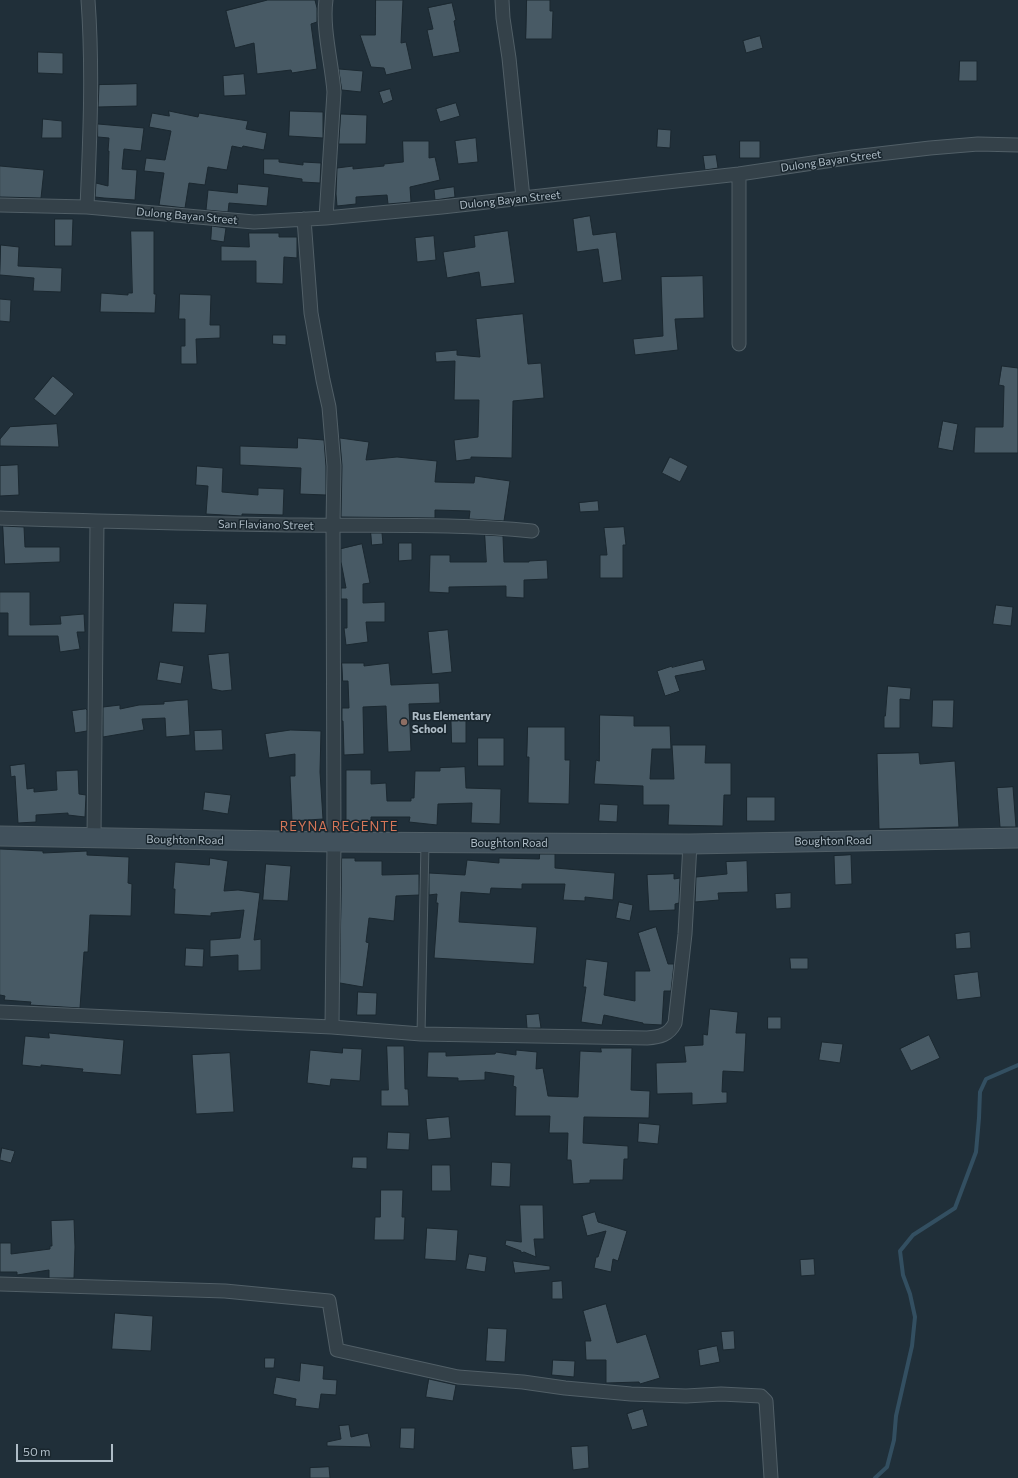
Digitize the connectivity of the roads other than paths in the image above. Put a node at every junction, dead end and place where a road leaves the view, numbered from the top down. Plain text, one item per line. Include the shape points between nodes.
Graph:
1 (88, 0) edge
2 (326, 0) edge
3 (502, 0) edge
4 (1018, 145) edge
5 (739, 174) junction
6 (523, 198) junction
7 (0, 205) edge
8 (87, 207) junction
9 (326, 218) junction
10 (304, 219) junction
11 (739, 344) dead end
12 (0, 518) edge
13 (97, 521) junction
14 (333, 525) junction
15 (532, 532) dead end
16 (0, 836) edge
17 (94, 838) junction
18 (1018, 838) edge
19 (334, 842) junction
20 (426, 842) junction
21 (690, 844) junction
22 (0, 1012) edge
23 (332, 1028) junction
24 (421, 1034) junction
25 (0, 1284) edge
26 (771, 1478) edge

1 - 8 street via 91,39
2 - 9 street via 324,15 334,92
3 - 6 street
4 - 5 street, Dulong Bayan Street via 978,144 930,148
5 - 6 street, Dulong Bayan Street
5 - 11 street
6 - 9 street, Dulong Bayan Street
7 - 8 street, Dulong Bayan Street
8 - 10 street, Dulong Bayan Street via 254,222
9 - 10 street, Dulong Bayan Street
10 - 14 street via 311,313 330,407 334,466
12 - 13 street, San Flaviano Street
13 - 14 street, San Flaviano Street
13 - 17 street
14 - 15 street, San Flaviano Street via 434,526
14 - 19 street
16 - 17 main road, Boughton Road
17 - 19 main road, Boughton Road
18 - 21 main road, Boughton Road
19 - 20 main road, Boughton Road
19 - 23 street
20 - 21 main road, Boughton Road
20 - 24 lane
21 - 24 street via 685,934 676,1016 675,1023 668,1033 647,1038
22 - 23 street
23 - 24 street
25 - 26 street via 225,1291 329,1301 337,1350 458,1377 630,1394 761,1396 766,1401

